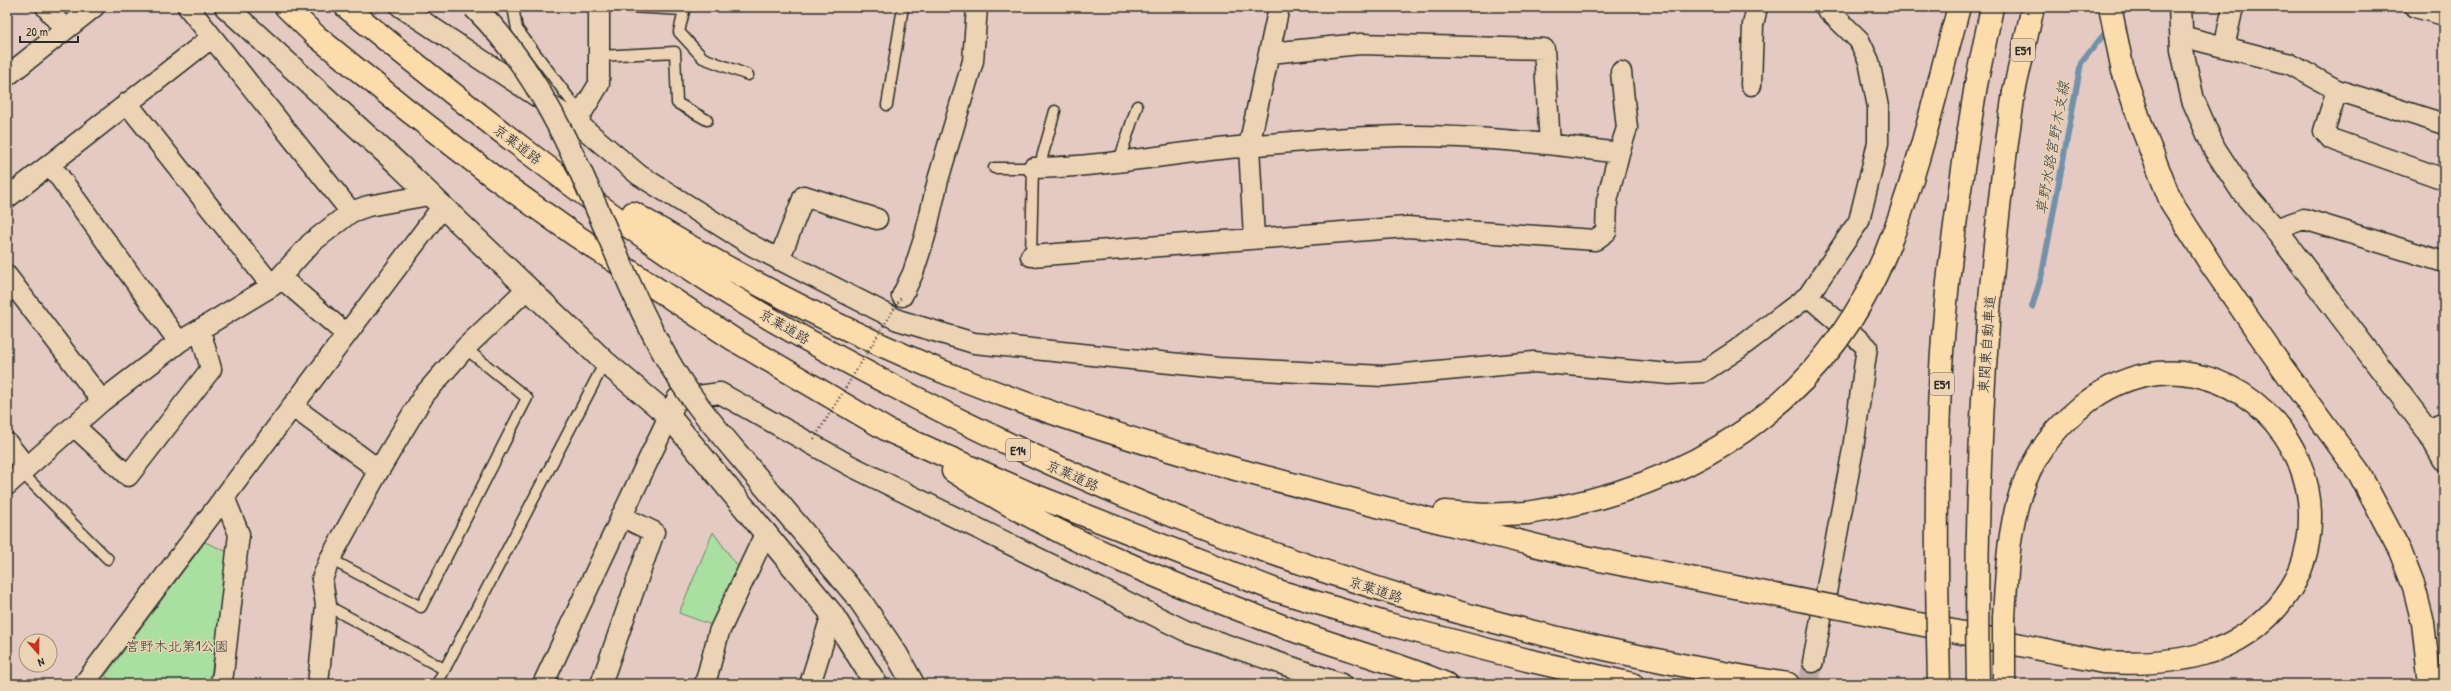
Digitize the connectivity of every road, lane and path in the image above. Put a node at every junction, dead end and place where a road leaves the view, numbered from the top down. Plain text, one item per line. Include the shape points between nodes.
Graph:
1 (46, 7) edge
2 (94, 7) edge
3 (188, 7) edge
4 (226, 7) edge
5 (286, 7) edge
6 (346, 7) edge
7 (402, 7) edge
8 (474, 7) edge
9 (513, 7) edge
10 (600, 7) edge
11 (629, 7) edge
12 (903, 7) edge
13 (977, 7) edge
14 (1279, 7) edge
15 (1757, 7) edge
16 (1825, 7) edge
17 (1959, 7) edge
18 (1992, 7) edge
19 (2033, 7) edge
20 (2110, 7) edge
21 (2180, 7) edge
22 (2233, 7) edge
23 (2415, 7) edge
24 (684, 8) edge
25 (2444, 15) edge
26 (65, 30) junction
27 (2181, 36) junction
28 (211, 38) junction
29 (2224, 47) junction
30 (1270, 53) junction
31 (600, 56) junction
32 (1621, 72) dead end
33 (748, 75) dead end
34 (7, 76) edge
35 (1751, 85) dead end
36 (2337, 90) junction
37 (127, 103) junction
38 (887, 105) dead end
39 (1137, 106) dead end
40 (1055, 111) dead end
41 (579, 118) junction
42 (707, 120) dead end
43 (2444, 124) edge
44 (1550, 144) junction
45 (519, 145) junction
46 (1249, 146) junction
47 (1619, 153) junction
48 (1119, 161) junction
49 (50, 164) junction
50 (994, 168) dead end
51 (1036, 168) junction
52 (2444, 179) edge
53 (7, 198) edge
54 (436, 200) junction
55 (351, 212) junction
56 (877, 219) dead end
57 (2275, 229) junction
58 (1254, 238) junction
59 (1032, 256) joint
60 (779, 260) junction
61 (2444, 262) edge
62 (7, 276) edge
63 (276, 281) junction
64 (528, 288) junction
65 (902, 296) joint
66 (1808, 296) junction
67 (200, 330) junction
68 (346, 334) junction
69 (179, 342) junction
70 (464, 348) junction
71 (605, 362) junction
72 (102, 401) junction
73 (292, 406) junction
74 (668, 415) junction
75 (74, 426) junction
76 (2436, 428) edge
77 (889, 431) junction
78 (814, 439) dead end
79 (7, 443) edge
80 (2444, 459) edge
81 (379, 470) junction
82 (17, 474) edge
83 (1308, 489) junction
84 (224, 497) junction
85 (621, 516) junction
86 (766, 532) junction
87 (108, 559) dead end
88 (330, 559) junction
89 (326, 606) junction
90 (832, 614) junction
91 (1813, 662) tunnel mouth
92 (444, 669) junction
93 (84, 684) edge
94 (220, 684) edge
95 (318, 684) edge
96 (437, 684) edge
97 (543, 684) edge
98 (601, 684) edge
99 (705, 684) edge
100 (810, 684) edge
101 (876, 684) edge
102 (913, 684) edge
103 (1341, 684) edge
104 (1446, 684) edge
105 (1632, 684) edge
106 (1788, 684) edge
107 (1939, 684) edge
108 (1978, 684) edge
109 (2004, 684) edge
110 (2430, 684) edge

1 - 26 street
2 - 26 street
3 - 28 street
4 - 54 street
5 - 77 highway, 京葉道路 / E14 via 316,36 406,109 495,178 576,236 736,341
6 - 45 highway, 京葉道路 / E14
7 - 41 street
8 - 102 street, bridge via 498,31 533,81 551,113 646,321 668,360 700,409 859,599 897,655
9 - 41 lane via 517,29
10 - 31 street
11 - 24 lane
12 - 38 lane
13 - 65 street via 973,61 922,244 913,273
14 - 30 street
15 - 35 street via 1753,25
16 - 66 street via 1859,40 1869,61 1878,107 1878,143 1859,221
17 - 83 highway, bridge via 1906,194 1887,250 1869,288 1825,355 1771,410 1745,431 1697,461 1612,495 1573,506 1528,513 1484,515 1435,512
18 - 107 highway, E51, bridge via 1960,183 1947,292 1938,499
19 - 108 highway, 東関東自動車道 / E51, bridge via 2014,92 1990,281 1978,496
20 - 110 highway via 2122,71 2171,202 2272,353 2355,467 2382,512 2414,586 2423,623
21 - 27 street
22 - 29 street
23 - 25 street
24 - 33 lane via 679,32 702,58
26 - 34 street
27 - 29 street
27 - 57 street via 2193,100 2214,148 2242,192
28 - 37 street
28 - 55 street
29 - 36 street via 2290,64
30 - 44 street via 1360,44 1544,49
30 - 46 street
31 - 41 street via 600,84
31 - 42 lane via 675,52 677,103
32 - 47 street via 1627,128
36 - 43 street
36 - 52 street via 2324,131 2331,140
37 - 49 street
37 - 63 street
39 - 48 lane
40 - 51 lane
41 - 60 street via 639,175
44 - 46 street via 1466,137 1399,136
44 - 47 street
45 - 83 highway via 723,264 810,311 884,346 956,377 1045,410 1127,437
45 - 106 highway, 京葉道路 / E14 via 637,232 731,295 809,341 1026,454 1116,494 1310,568 1420,602 1575,642 1665,662
46 - 48 street
46 - 58 street
47 - 58 street via 1607,201 1606,232 1595,240 1407,227
48 - 51 street
49 - 53 street
49 - 69 street
50 - 51 lane
51 - 59 lane
54 - 55 street via 368,206
54 - 64 street
54 - 68 street
55 - 63 street via 311,243
56 - 60 street via 804,196
57 - 61 street via 2304,219
57 - 76 street
58 - 59 street
60 - 66 street via 898,320 974,343 1219,368 1383,376 1534,362 1670,374 1703,372 1738,350
62 - 72 street
63 - 67 street
63 - 68 street
64 - 70 street
64 - 71 street
65 - 78 path, bridge
66 - 91 street via 1867,347 1853,449
67 - 69 street
67 - 75 street via 212,369 128,476
68 - 73 street
69 - 72 street
70 - 81 street via 424,395
70 - 88 lane via 527,398 420,607
71 - 74 street
71 - 92 lane
72 - 75 street
73 - 81 street
73 - 84 street
74 - 85 street
74 - 86 street
74 - 103 street via 677,399 720,393 851,466 1186,631
75 - 82 street
76 - 80 street
77 - 104 highway via 994,498 1084,545 1299,632
77 - 105 highway, 京葉道路 / E14 via 1031,494 1278,591 1404,628
79 - 82 street
81 - 88 street
82 - 87 lane
83 - 109 highway, bridge via 1570,554 1885,617 2103,662 2170,662 2220,648 2242,638 2260,625 2290,590 2306,554 2310,533 2310,501 2303,466 2273,418 2224,384 2189,374 2157,373 2098,394 2068,416 2045,445 2028,473 2018,506 2008,556 2004,617
84 - 93 street
84 - 94 street via 239,534
85 - 97 street
85 - 98 street via 654,532
86 - 90 street
86 - 99 street via 719,632
88 - 89 street via 322,579
89 - 92 lane
89 - 95 street
90 - 100 street
90 - 101 street
92 - 96 lane

